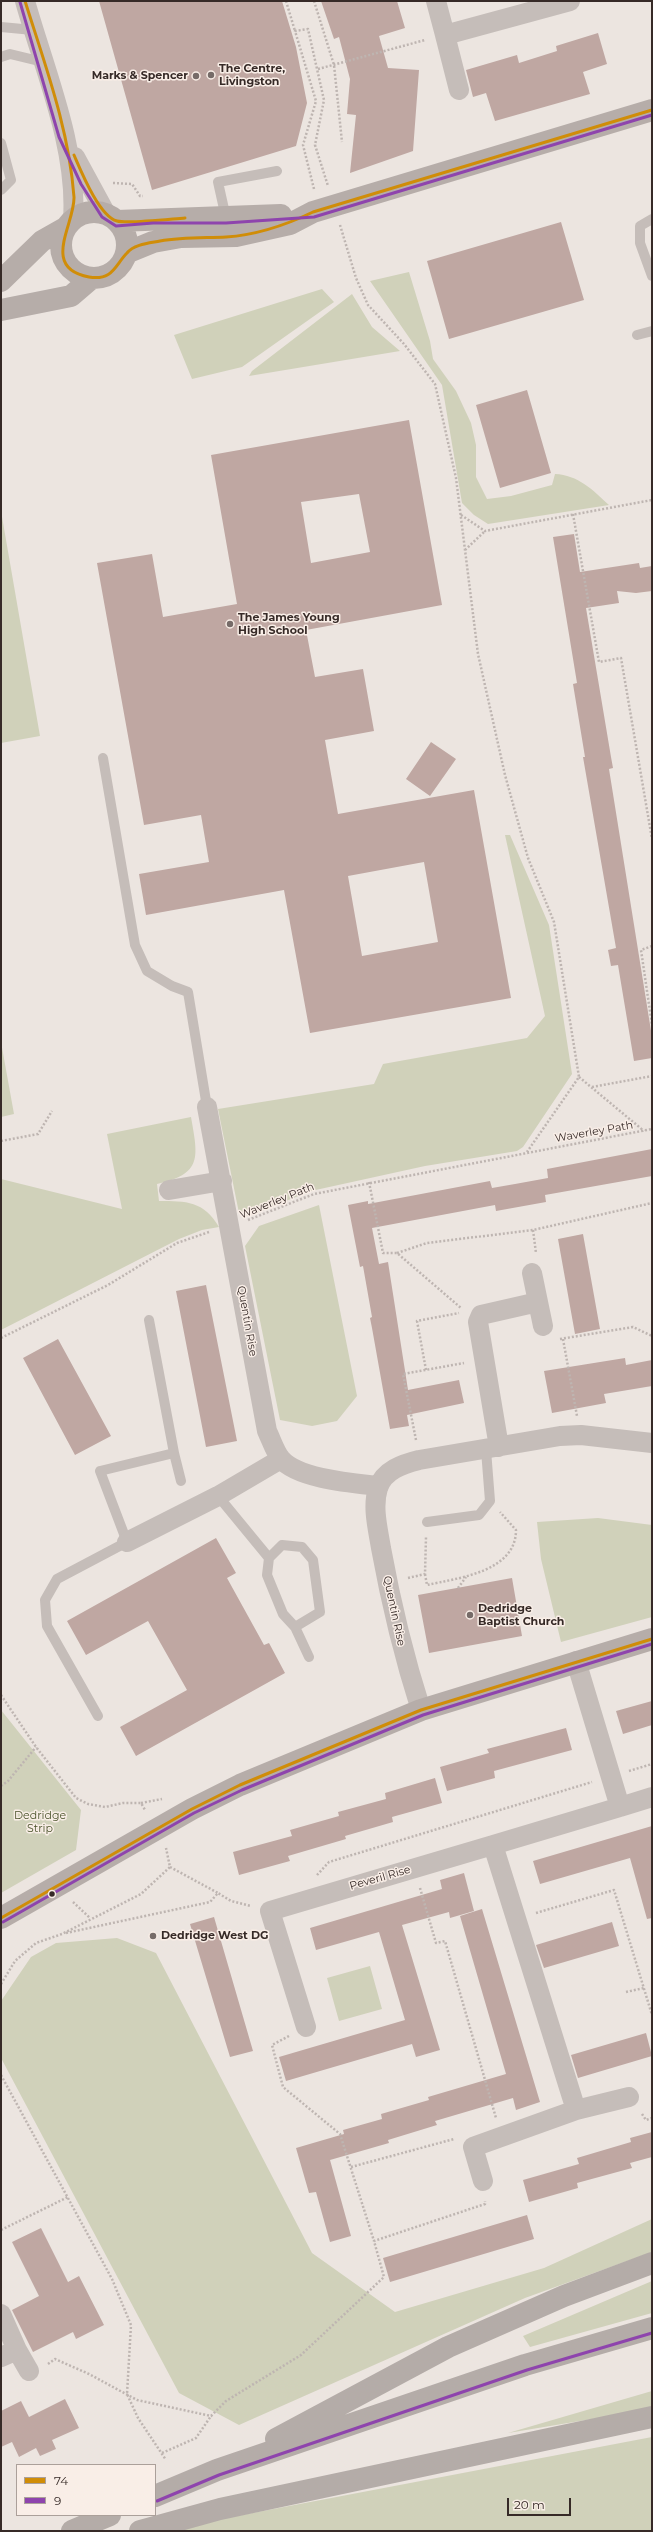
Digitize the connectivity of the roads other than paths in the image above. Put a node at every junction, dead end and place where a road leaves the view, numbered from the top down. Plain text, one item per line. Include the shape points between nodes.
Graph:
1 (25, 1) edge
2 (436, 1) edge
3 (570, 1) edge
4 (547, 4) edge
5 (1, 27) edge
6 (33, 30) junction
7 (445, 35) junction
8 (1, 57) edge
9 (43, 62) junction
10 (459, 90) dead end
11 (652, 110) edge
12 (64, 135) junction
13 (1, 142) edge
14 (277, 171) dead end
15 (1, 190) edge
16 (314, 203) junction
17 (111, 217) junction
18 (226, 218) junction
19 (652, 219) edge
20 (69, 224) junction
21 (126, 253) junction
22 (651, 271) edge
23 (92, 278) junction
24 (1, 281) edge
25 (1, 310) edge
26 (652, 331) edge
27 (637, 335) dead end
28 (103, 758) dead end
29 (207, 1107) joint
30 (222, 1181) junction
31 (169, 1190) dead end
32 (532, 1273) dead end
33 (538, 1302) junction
34 (149, 1320) dead end
35 (542, 1326) road end
36 (652, 1443) edge
37 (492, 1448) junction
38 (174, 1453) junction
39 (281, 1459) junction
40 (181, 1481) dead end
41 (379, 1486) junction
42 (218, 1496) junction
43 (427, 1522) road end
44 (126, 1542) junction
45 (269, 1558) junction
46 (295, 1627) junction
47 (652, 1639) edge
48 (309, 1657) dead end
49 (576, 1662) junction
50 (422, 1710) junction
51 (98, 1716) dead end
52 (652, 1797) edge
53 (620, 1807) junction
54 (493, 1845) junction
55 (1, 1918) edge
56 (306, 2027) road end
57 (629, 2097) dead end
58 (576, 2110) junction
59 (483, 2181) road end
60 (652, 2263) edge
61 (1, 2314) edge
62 (652, 2328) edge
63 (9, 2354) edge
64 (29, 2371) road end
65 (652, 2417) edge
66 (217, 2470) junction
67 (156, 2496) edge
68 (108, 2516) edge
69 (72, 2531) edge
70 (140, 2531) edge

1 - 6 street
2 - 7 street
3 - 4 street
4 - 7 street
5 - 6 lane
6 - 9 street
7 - 10 street
8 - 9 lane via 10,54
9 - 12 street
11 - 16 street
12 - 17 street via 86,182
12 - 20 street via 74,203
13 - 15 lane via 11,180
14 - 18 lane via 218,182
16 - 18 street
16 - 21 street via 290,224 236,236 181,237 152,242
17 - 18 street
17 - 20 street via 91,212
17 - 21 street via 126,238
19 - 22 lane via 640,226 639,234
20 - 23 street via 61,240 62,254 70,268 78,274
20 - 24 street via 42,241
21 - 23 street via 118,268 111,273
23 - 25 street via 70,296
26 - 27 lane
28 - 29 lane via 135,945 147,971 188,992
29 - 30 street, Quentin Rise
30 - 31 street
30 - 39 street, Quentin Rise via 267,1431
32 - 33 street
33 - 35 street
33 - 37 street via 481,1315 478,1322
34 - 38 lane
36 - 37 street via 581,1434
37 - 41 street via 401,1465 388,1473
37 - 43 lane via 490,1501 479,1515
38 - 40 lane
38 - 44 lane via 100,1471
39 - 41 street via 292,1468 338,1482
39 - 42 street
41 - 50 street, Quentin Rise via 376,1501 377,1519 387,1582 406,1662
42 - 44 street
42 - 45 lane
44 - 51 lane via 57,1579 45,1600 48,1626
45 - 46 lane via 267,1575 283,1614
45 - 46 lane via 282,1544 302,1547 313,1560 320,1612
46 - 48 lane
47 - 49 street
49 - 50 street
49 - 53 street
50 - 55 street via 240,1785 192,1809
52 - 53 street, Peveril Rise
53 - 54 street, Peveril Rise
54 - 56 street, Peveril Rise via 270,1911
54 - 58 street
57 - 58 street
58 - 59 street via 473,2147
60 - 66 main road via 564,2296 448,2347
61 - 63 street
62 - 66 main road via 525,2365
63 - 64 street
65 - 70 main road via 220,2509
66 - 67 main road
68 - 69 main road

